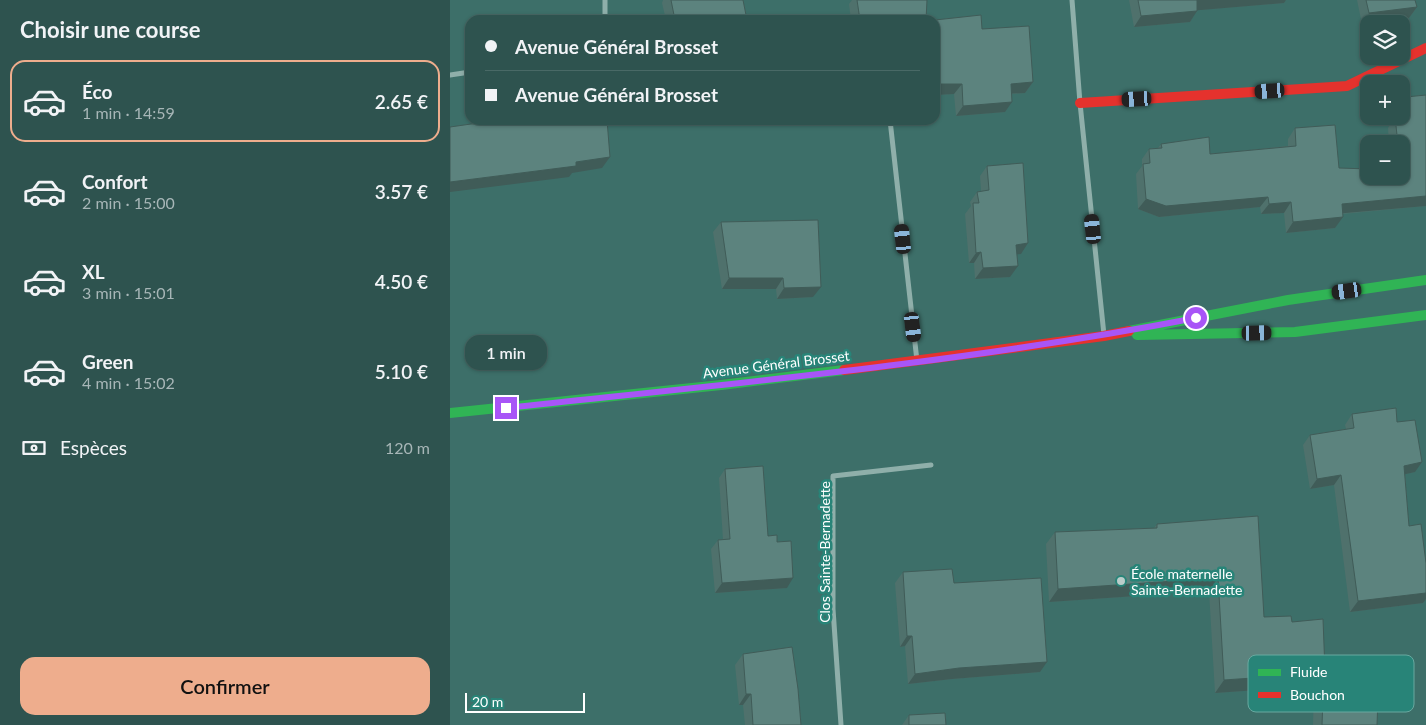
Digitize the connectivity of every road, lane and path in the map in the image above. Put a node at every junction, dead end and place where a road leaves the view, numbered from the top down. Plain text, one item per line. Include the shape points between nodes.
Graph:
1 (605, 0) edge
2 (1072, 0) edge
3 (606, 15) edge
4 (1426, 48) edge
5 (465, 73) edge
6 (450, 75) edge
7 (1080, 103) junction
8 (891, 125) edge
9 (1426, 280) edge
10 (1426, 314) edge
11 (1104, 336) junction
12 (917, 361) junction
13 (450, 414) edge
14 (931, 464) dead end
15 (841, 725) edge

1 - 3 street
2 - 7 street
4 - 7 main road via 1346,86
5 - 6 street
7 - 11 street
8 - 12 street
9 - 11 main road, Avenue Général Brosset via 1288,300
10 - 11 main road, Avenue Général Brosset via 1295,332
11 - 12 main road, Avenue Général Brosset
12 - 13 main road, Avenue Général Brosset
14 - 15 street, Clos Sainte-Bernadette via 833,476 833,609

